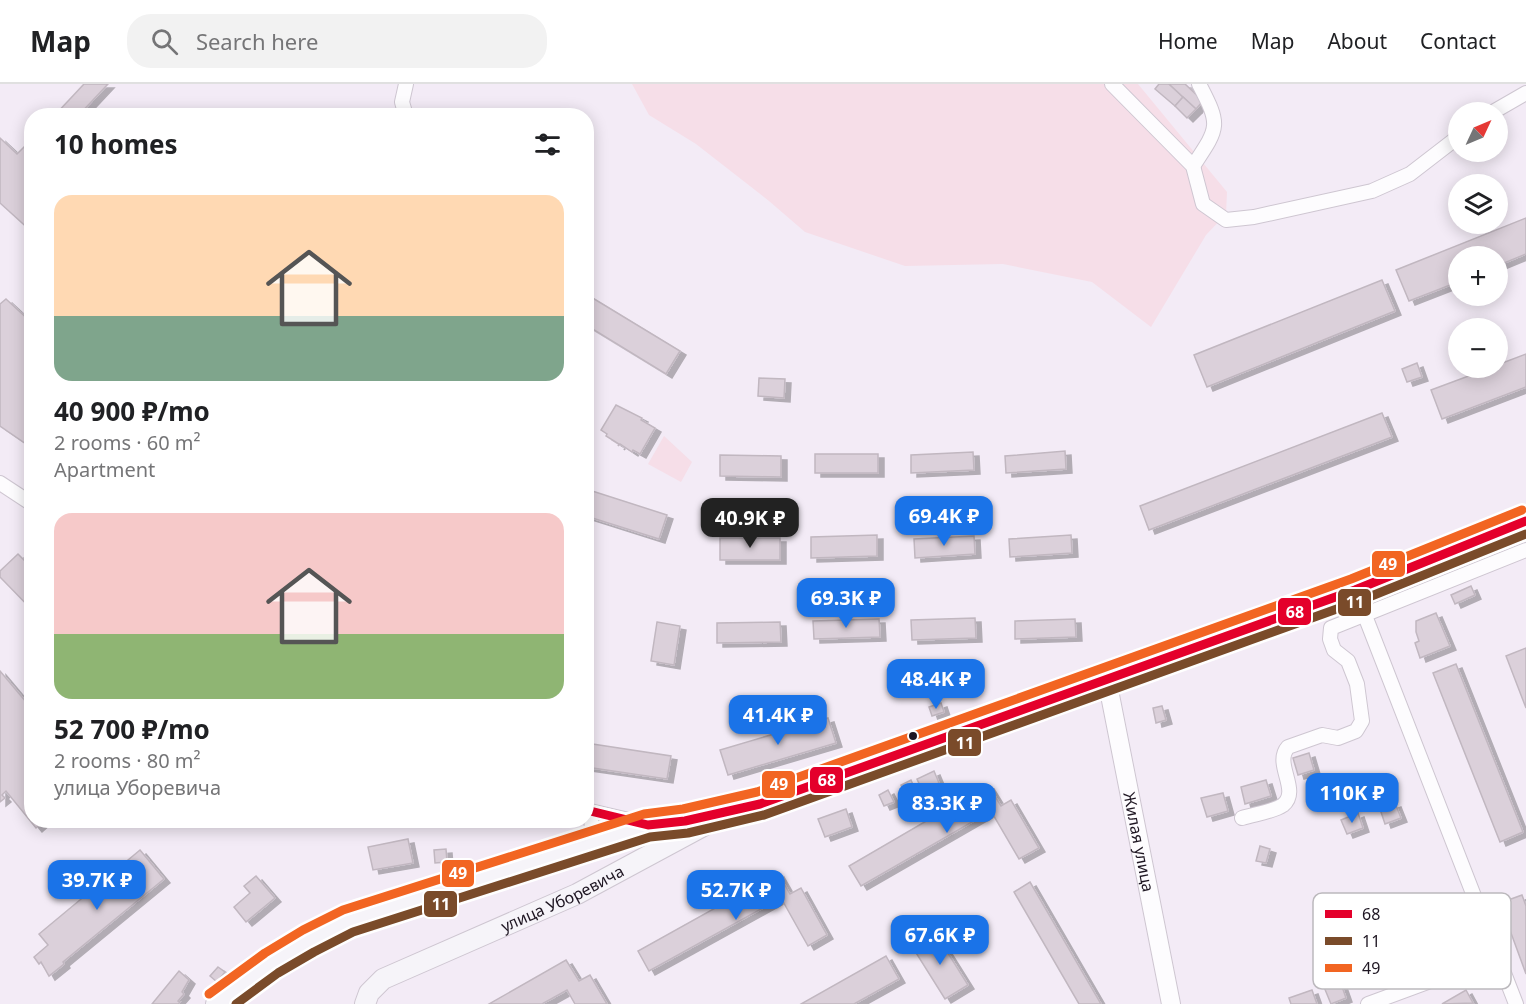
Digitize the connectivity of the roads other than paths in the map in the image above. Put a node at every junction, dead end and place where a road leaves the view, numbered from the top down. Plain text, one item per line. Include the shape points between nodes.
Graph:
1 (406, 84) edge
2 (1112, 84) edge
3 (1199, 84) edge
4 (1526, 93) edge
5 (1508, 103) edge
6 (404, 108) edge
7 (1448, 145) edge
8 (1193, 166) junction
9 (0, 483) edge
10 (24, 499) edge
11 (1526, 521) edge
12 (1526, 550) edge
13 (1356, 590) junction
14 (1365, 613) junction
15 (1107, 680) junction
16 (737, 811) junction
17 (594, 812) edge
18 (1242, 818) dead end
19 (648, 825) junction
20 (592, 828) edge
21 (595, 841) junction
22 (1473, 893) edge
23 (245, 982) junction
24 (1409, 989) edge
25 (1510, 989) edge
26 (216, 1004) edge
27 (245, 1004) edge
28 (365, 1004) edge
29 (1171, 1004) edge
30 (1368, 1004) edge
31 (1516, 1004) edge

1 - 6 street
2 - 8 street
3 - 8 street via 1215,125 1213,137
4 - 5 street
7 - 8 street via 1410,174 1372,190 1226,220 1203,204
9 - 10 street
11 - 13 main road
12 - 14 street
13 - 14 street
13 - 15 main road
14 - 18 street via 1331,628 1330,639 1334,650 1348,661 1357,684 1362,722 1356,731 1338,738 1323,735 1288,747 1282,760 1290,792 1287,800 1278,807
14 - 22 street
15 - 16 main road
15 - 29 street, Жилая улица
16 - 19 main road
16 - 28 main road, улица Уборевича via 680,837 577,894 383,979 369,993
17 - 19 street
19 - 21 main road
20 - 21 street
21 - 23 main road via 348,921 308,941
23 - 26 main road
23 - 27 main road
24 - 30 street
25 - 31 street

